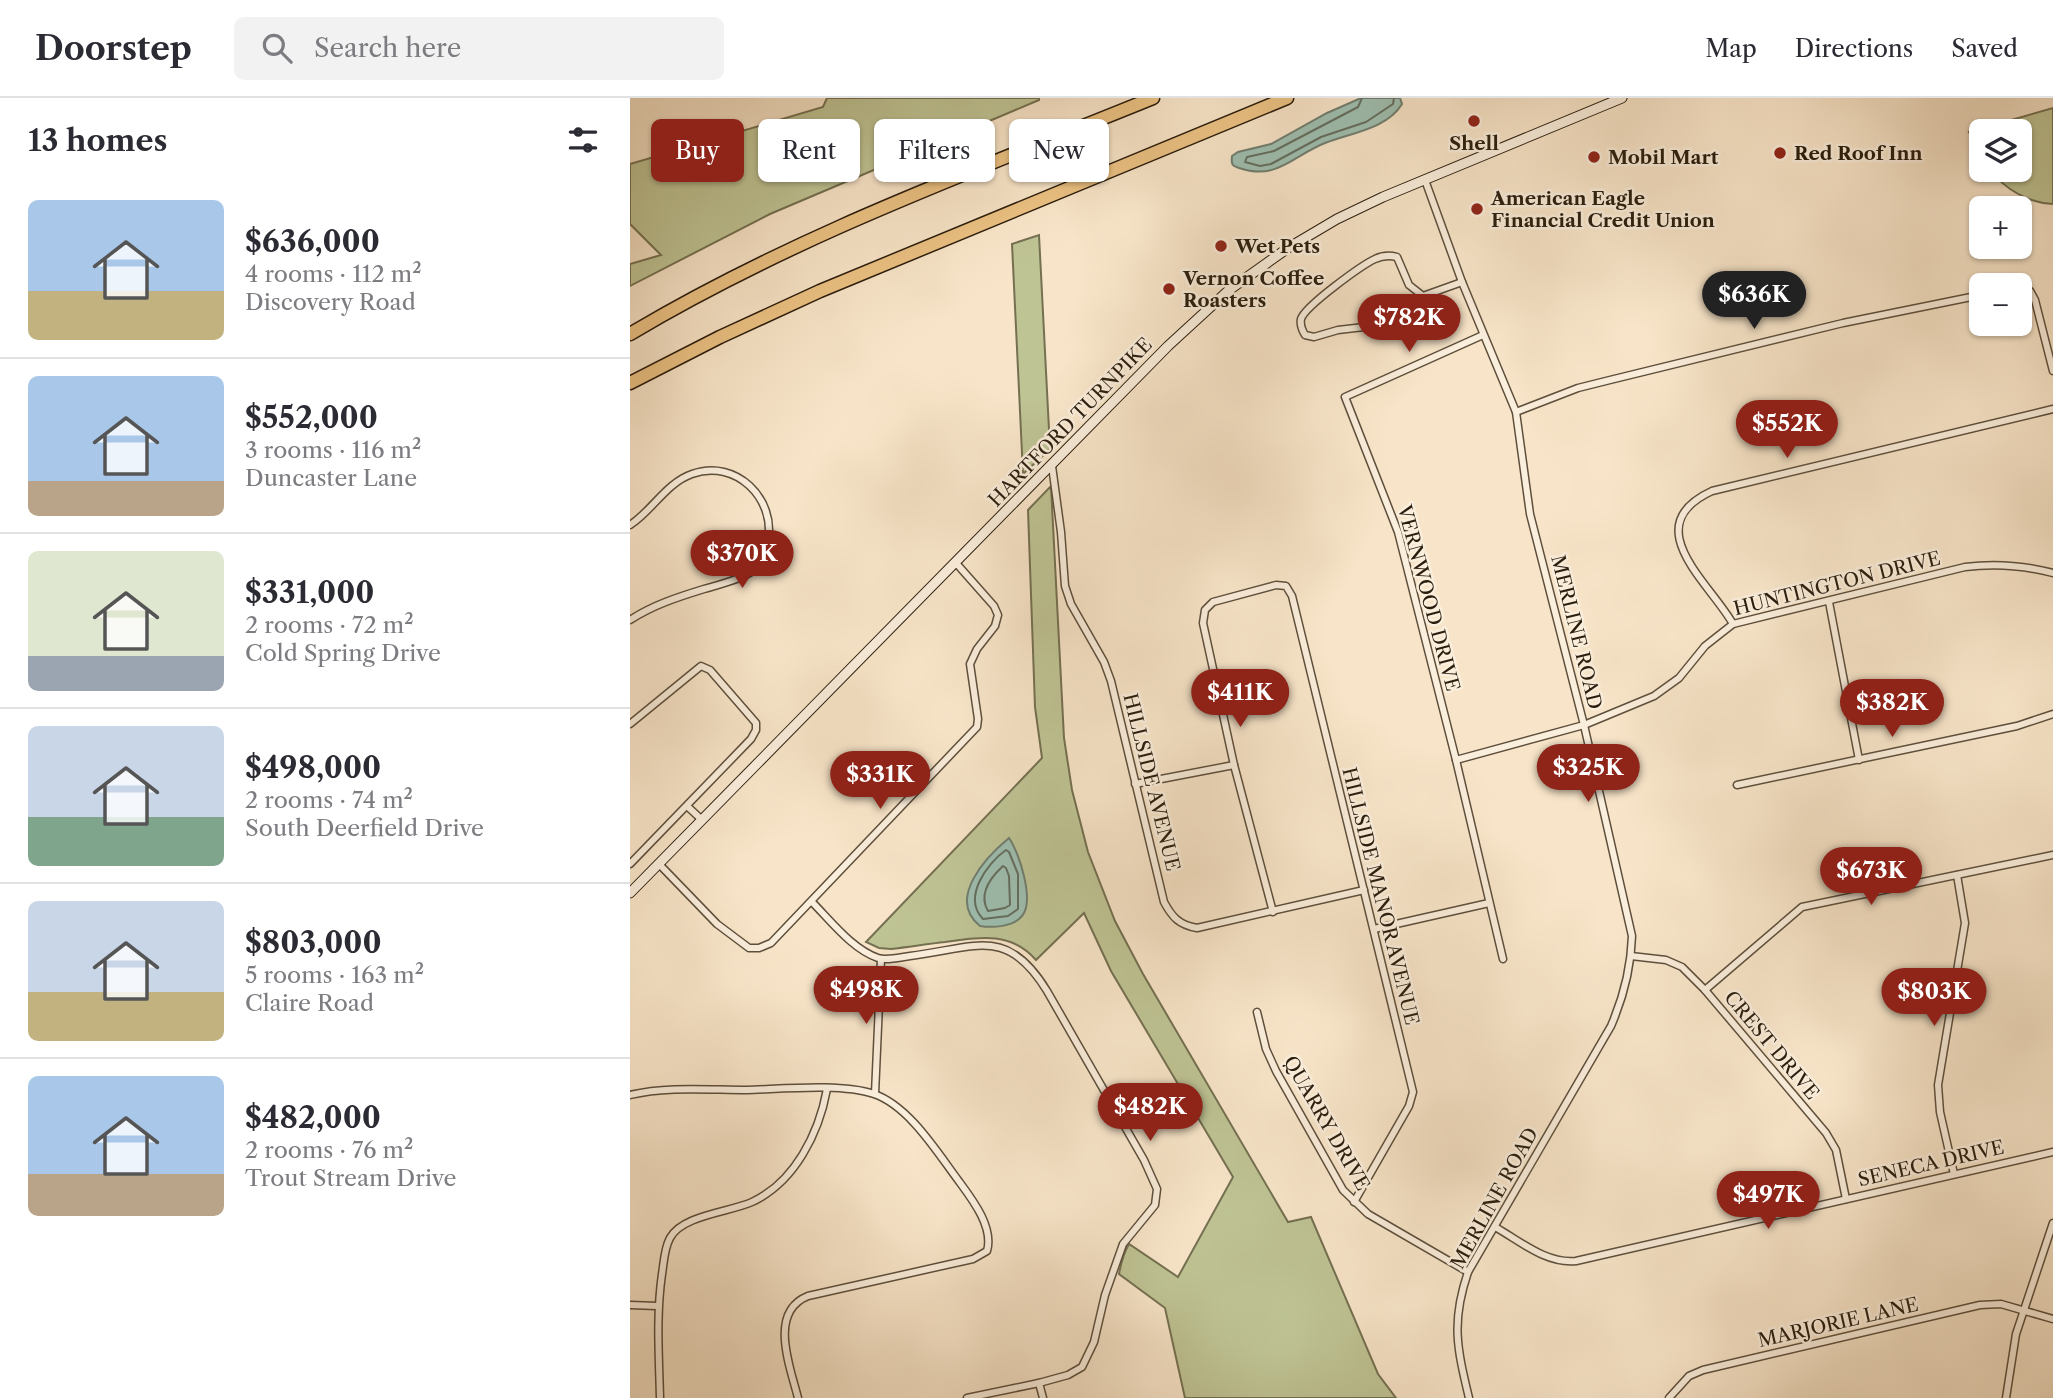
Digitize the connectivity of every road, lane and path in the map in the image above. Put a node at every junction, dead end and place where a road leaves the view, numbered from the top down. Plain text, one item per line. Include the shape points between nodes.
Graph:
1 (1153, 98) edge
2 (1287, 98) edge
3 (1622, 98) edge
4 (1425, 180) junction
5 (1462, 282) junction
6 (2032, 295) edge
7 (1423, 296) junction
8 (1969, 297) edge
9 (630, 334) edge
10 (1483, 335) junction
11 (2053, 371) edge
12 (630, 383) edge
13 (2053, 409) edge
14 (1516, 412) junction
15 (1052, 466) junction
16 (630, 525) edge
17 (956, 563) junction
18 (2053, 573) edge
19 (1829, 602) junction
20 (630, 620) edge
21 (1733, 624) junction
22 (2053, 714) edge
23 (630, 724) edge
24 (1584, 725) junction
25 (1456, 760) junction
26 (1859, 760) junction
27 (1234, 765) junction
28 (1135, 783) junction
29 (1737, 785) dead end
30 (687, 806) junction
31 (702, 820) junction
32 (2053, 855) edge
33 (630, 864) edge
34 (659, 864) junction
35 (1956, 875) junction
36 (1364, 890) junction
37 (630, 893) edge
38 (812, 902) junction
39 (1489, 903) junction
40 (1273, 912) junction
41 (1374, 929) junction
42 (1631, 956) junction
43 (1503, 959) dead end
44 (881, 960) junction
45 (1705, 990) junction
46 (1257, 1012) dead end
47 (827, 1089) junction
48 (875, 1094) junction
49 (630, 1095) edge
50 (2053, 1152) edge
51 (1954, 1174) junction
52 (1846, 1199) junction
53 (1354, 1202) junction
54 (2053, 1223) edge
55 (1495, 1227) junction
56 (1468, 1272) junction
57 (630, 1305) edge
58 (657, 1306) junction
59 (2026, 1310) junction
60 (2053, 1319) edge
61 (1039, 1383) junction
62 (660, 1398) edge
63 (798, 1398) edge
64 (967, 1398) edge
65 (1043, 1398) edge
66 (1469, 1398) edge
67 (1669, 1398) edge
68 (2006, 1398) edge

1 - 9 highway via 813,239
2 - 12 highway via 820,291
3 - 4 main road, HARTFORD TURNPIKE
4 - 5 street, MERLINE ROAD
4 - 15 main road, HARTFORD TURNPIKE via 1337,219 1235,285 1168,346
5 - 7 street
5 - 10 street, MERLINE ROAD
6 - 11 street
7 - 7 street via 1381,325 1314,337 1305,335 1302,328 1307,310 1377,258 1397,257 1409,285
8 - 14 street via 1577,388
10 - 14 street, MERLINE ROAD
10 - 25 street, VERNWOOD DRIVE via 1345,397 1398,532
13 - 21 street via 1694,499 1680,520 1684,557
14 - 24 street, MERLINE ROAD via 1530,514
15 - 17 main road, HARTFORD TURNPIKE
15 - 28 street, HILLSIDE AVENUE via 1065,586 1108,671
16 - 20 street via 678,482 710,471 732,475 750,486 764,502 771,527 767,551 754,570 646,609
17 - 31 main road, HARTFORD TURNPIKE
17 - 38 street via 998,615 970,664 977,727
18 - 19 street, HUNTINGTON DRIVE via 1991,563
19 - 21 street, HUNTINGTON DRIVE
19 - 26 street
21 - 24 street, HUNTINGTON DRIVE via 1705,646 1679,678 1654,696
22 - 26 street
23 - 30 street via 701,666 751,715 756,723 751,739
24 - 25 street, HUNTINGTON DRIVE
24 - 42 street, MERLINE ROAD via 1632,936
25 - 39 street, VERNWOOD DRIVE
26 - 29 street
27 - 28 street
27 - 36 street, HILLSIDE MANOR AVENUE via 1203,623 1205,610 1213,602 1286,586
27 - 40 street
28 - 40 street, HILLSIDE AVENUE via 1171,916 1197,928
30 - 31 street
30 - 33 street
31 - 34 main road, HARTFORD TURNPIKE
32 - 35 street
34 - 37 main road, HARTFORD TURNPIKE
34 - 38 street via 717,924 749,948 771,943
35 - 45 street via 1802,907
35 - 51 street via 1965,923 1938,1085
36 - 40 street, HILLSIDE AVENUE
36 - 41 street, HILLSIDE MANOR AVENUE
38 - 44 street via 855,944
39 - 41 street
39 - 43 street, VERNWOOD DRIVE
41 - 53 street, HILLSIDE MANOR AVENUE via 1413,1092
42 - 45 street, CREST DRIVE via 1677,963
42 - 55 street, MERLINE ROAD via 1611,1026
44 - 48 street
44 - 61 street via 976,946 1004,948 1021,957 1047,991 1157,1189 1155,1205 1123,1244 1115,1262 1089,1356 1068,1375
45 - 52 street, CREST DRIVE via 1826,1133 1836,1150
46 - 53 street, QUARRY DRIVE via 1276,1071
47 - 48 street
47 - 49 street
47 - 58 street via 812,1135 781,1182 752,1202 683,1224 671,1236
48 - 63 street via 920,1129 963,1187 985,1223 990,1241 987,1251 973,1259 795,1301 784,1329
50 - 51 street, SENECA DRIVE
51 - 52 street, SENECA DRIVE
52 - 55 street, SENECA DRIVE via 1566,1262 1551,1259
53 - 56 street, QUARRY DRIVE
54 - 59 street
55 - 56 street, MERLINE ROAD
56 - 66 street, MERLINE ROAD via 1456,1323
57 - 58 street
58 - 62 street
59 - 60 street, MARJORIE LANE
59 - 67 street, MARJORIE LANE via 1980,1305 1703,1370 1689,1376
59 - 68 street via 2016,1334
61 - 64 street
61 - 65 street

